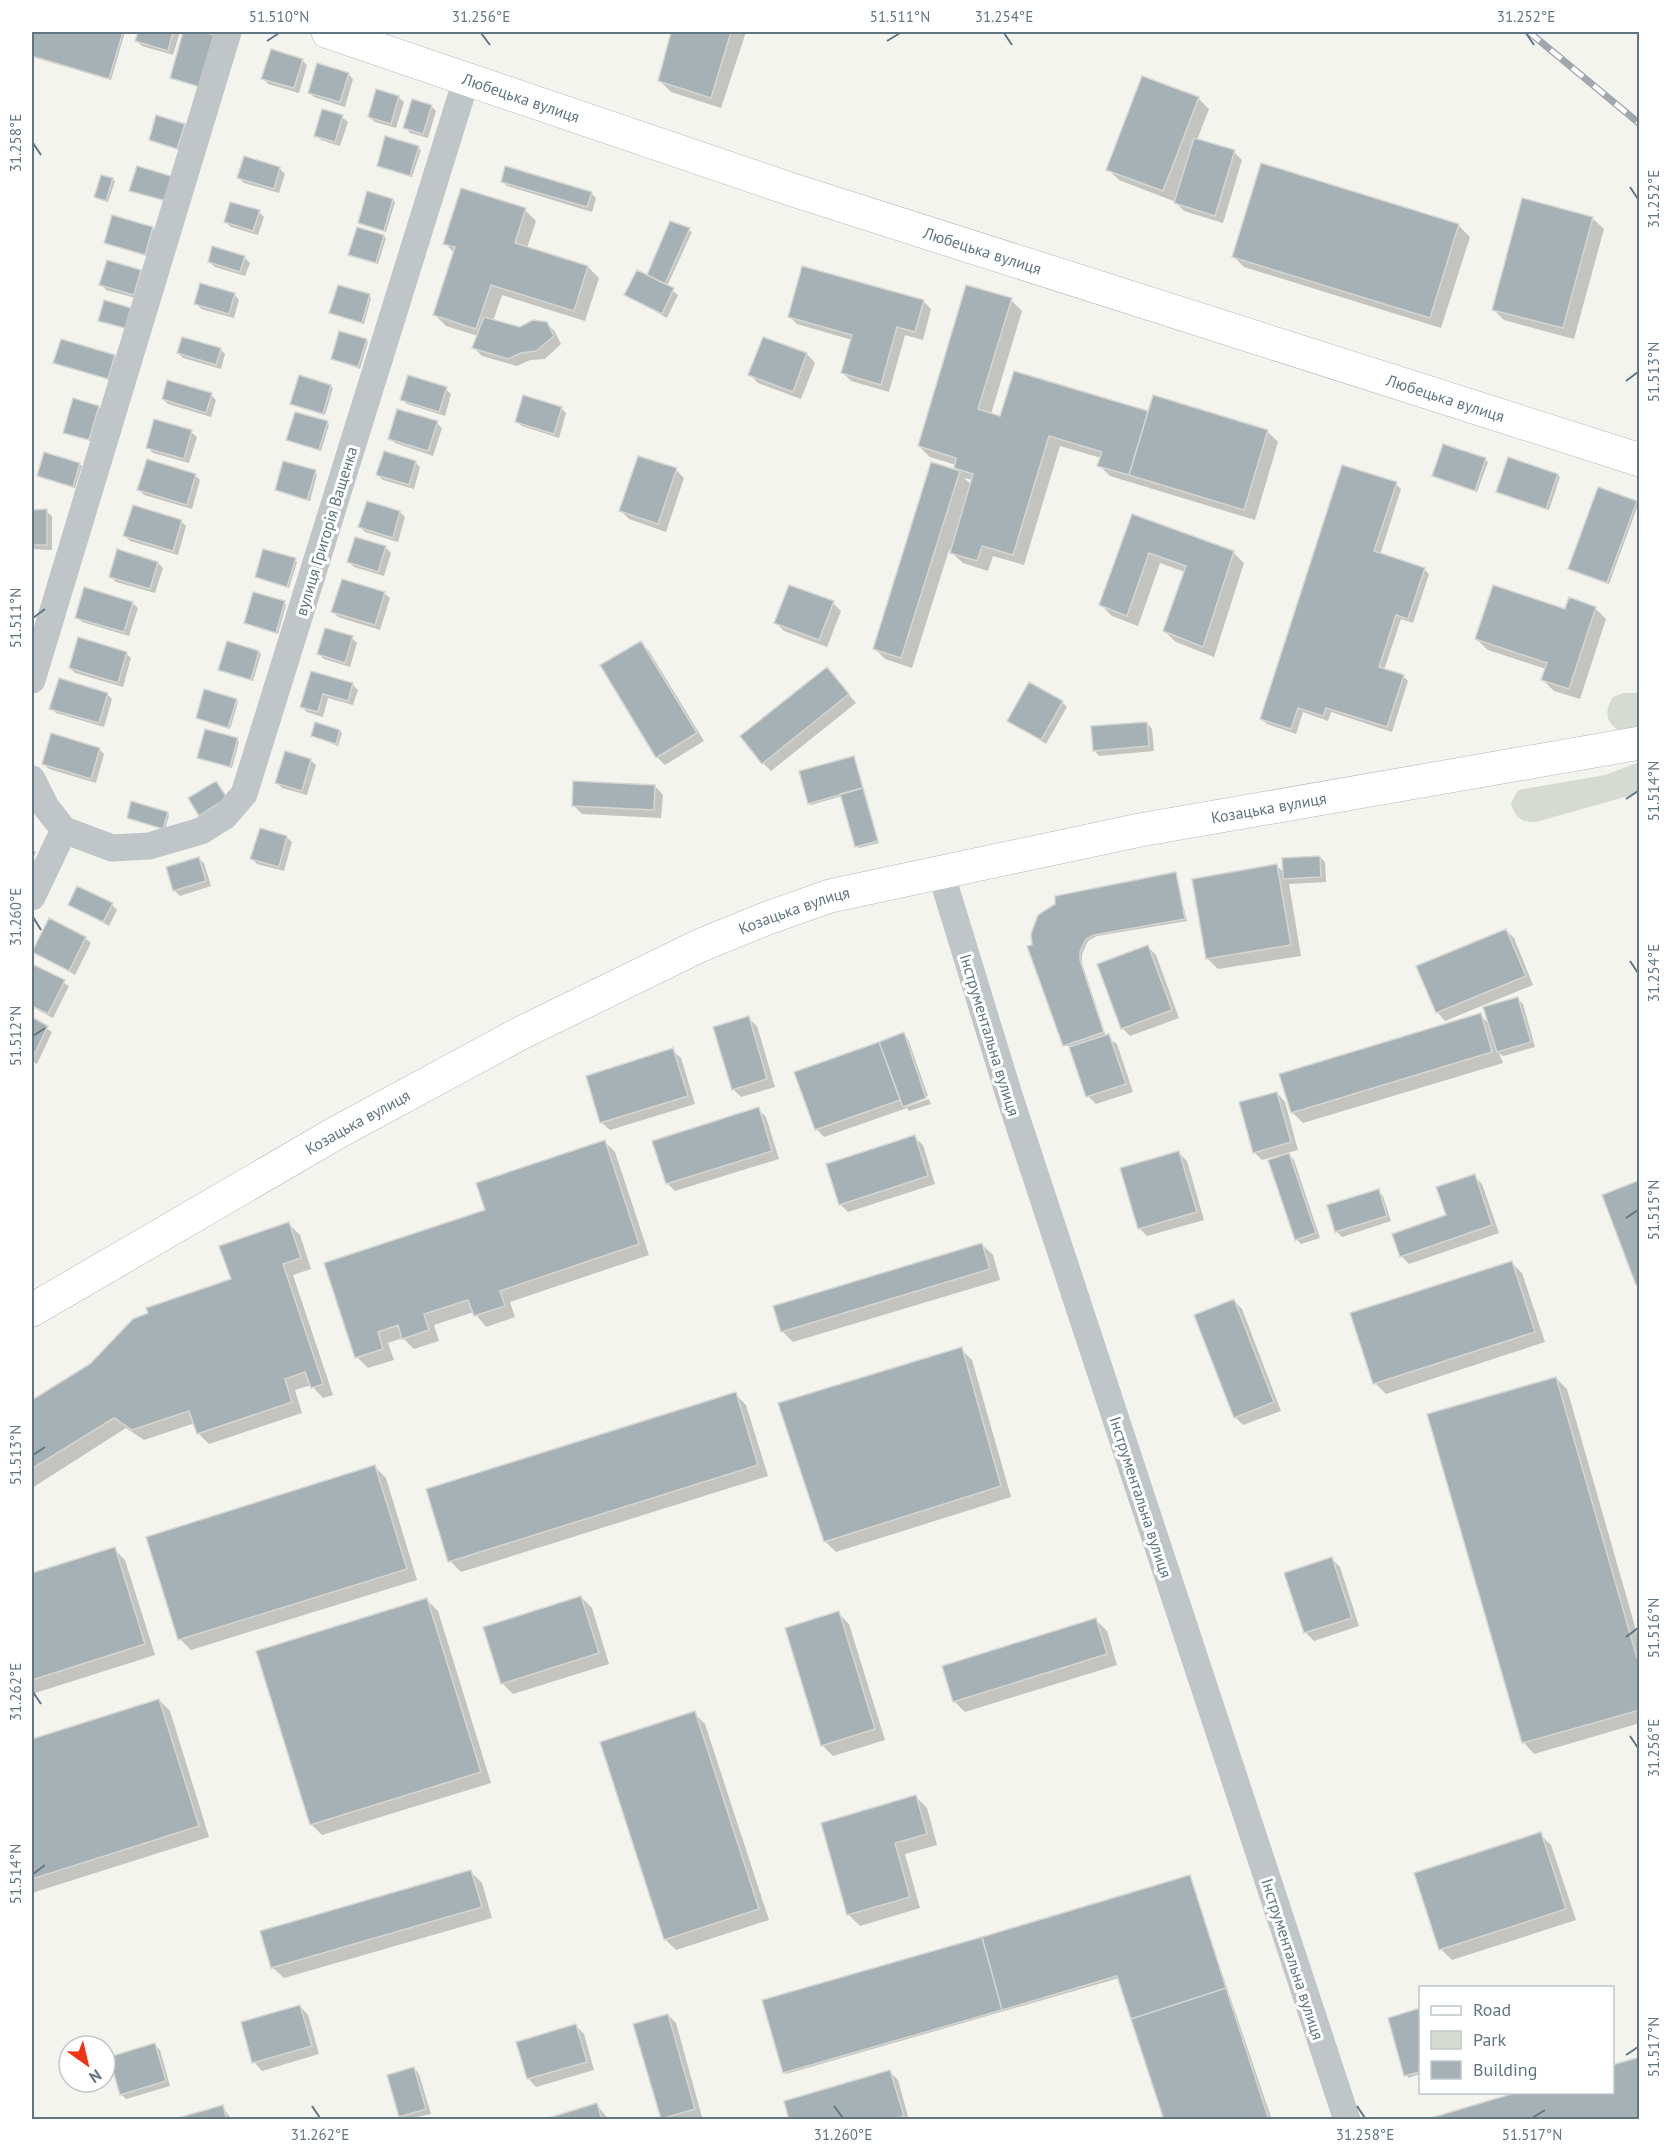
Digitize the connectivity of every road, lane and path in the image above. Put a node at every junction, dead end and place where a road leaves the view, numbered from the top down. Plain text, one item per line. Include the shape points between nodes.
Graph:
1 (228, 32) edge
2 (328, 32) edge
3 (467, 78) junction
4 (1640, 460) edge
5 (32, 680) edge
6 (1640, 743) edge
7 (32, 779) edge
8 (64, 830) junction
9 (941, 873) junction
10 (32, 897) edge
11 (32, 1310) edge
12 (1347, 2120) edge

1 - 5 street
2 - 3 main road, Любецька вулиця
3 - 4 main road, Любецька вулиця via 790,189
3 - 8 street, вулиця Григорія Ващенка via 244,794 225,816 201,831 149,846 112,848
6 - 9 main road, Козацька вулиця via 1140,830
7 - 8 street via 46,807
8 - 10 street
9 - 11 main road, Козацька вулиця via 830,896 699,946 523,1032 346,1127
9 - 12 street, Інструментальна вулиця via 1009,1095

